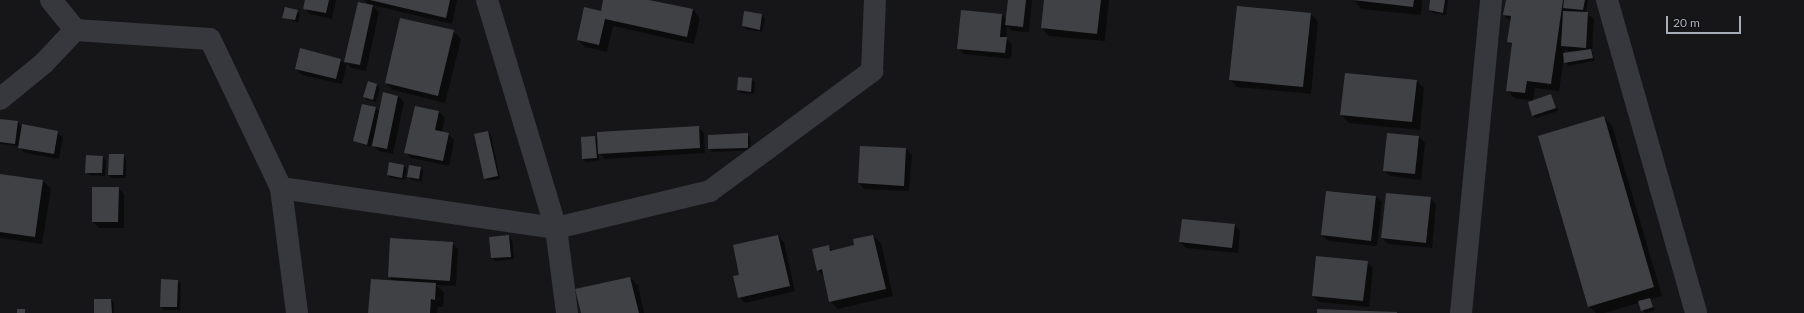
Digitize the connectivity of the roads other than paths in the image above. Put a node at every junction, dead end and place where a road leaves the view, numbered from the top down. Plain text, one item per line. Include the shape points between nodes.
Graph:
1 (51, 0) edge
2 (487, 0) edge
3 (875, 0) edge
4 (1491, 0) edge
5 (1607, 0) edge
6 (75, 30) junction
7 (0, 99) edge
8 (281, 188) junction
9 (556, 228) junction
10 (297, 313) edge
11 (567, 313) edge
12 (1461, 313) edge
13 (1696, 313) edge

1 - 6 street
2 - 9 street
3 - 9 street via 872,71 710,191
4 - 12 street
5 - 13 street
6 - 7 street via 44,63
6 - 8 street via 210,39
8 - 9 street
8 - 10 street
9 - 11 street

